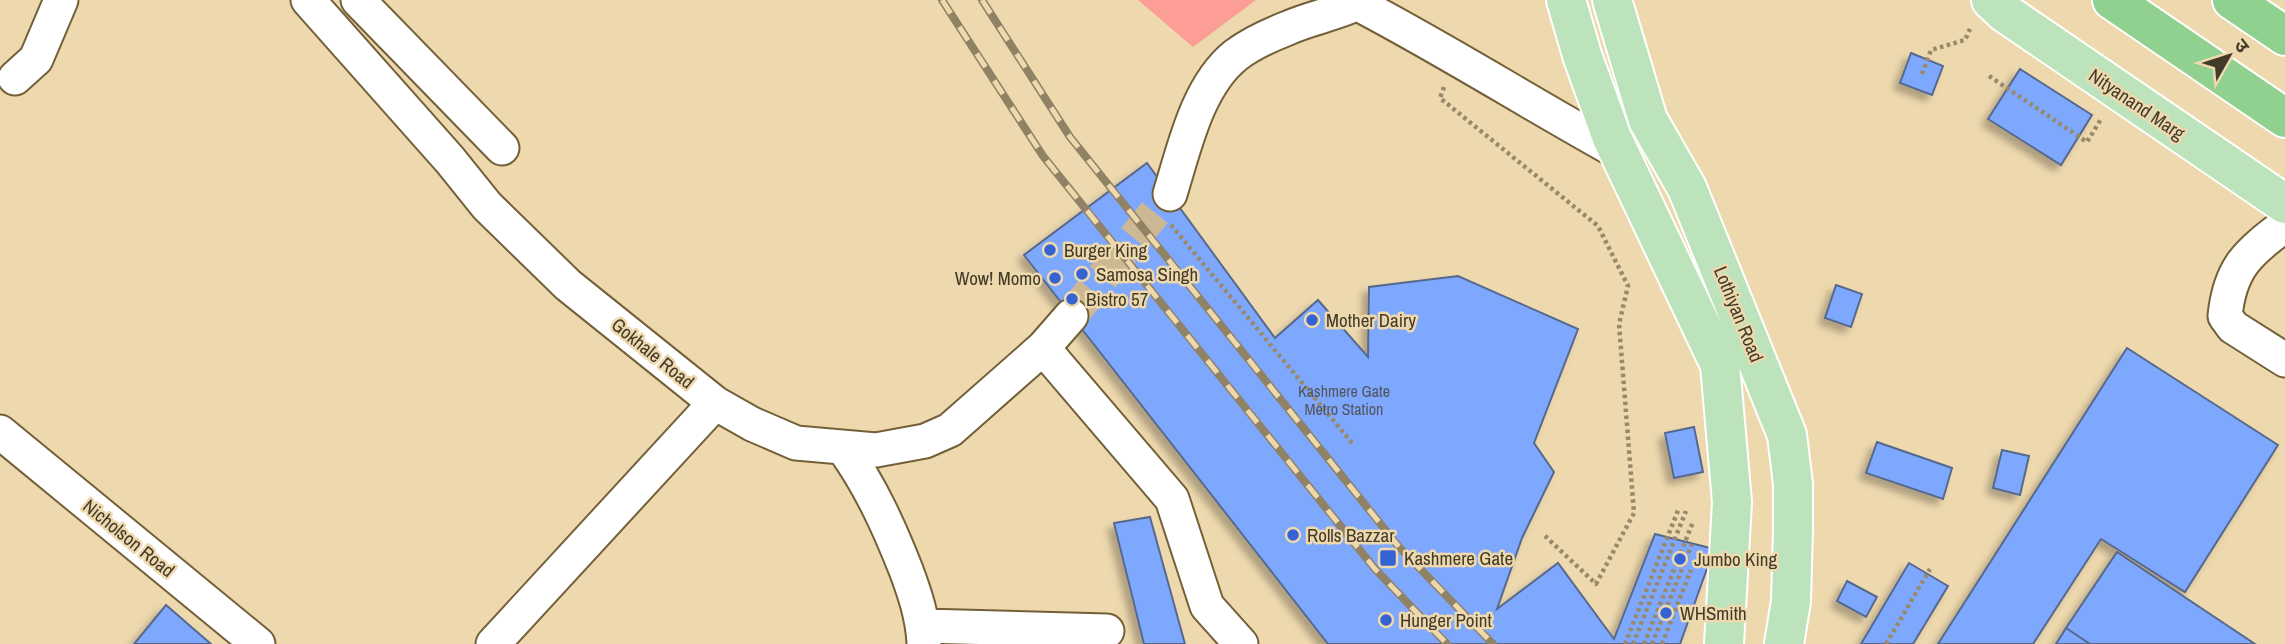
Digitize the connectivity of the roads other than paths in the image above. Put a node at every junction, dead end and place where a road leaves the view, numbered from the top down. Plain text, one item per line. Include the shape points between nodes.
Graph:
1 (61, 0) edge
2 (308, 0) edge
3 (358, 0) edge
4 (1566, 0) edge
5 (1612, 0) edge
6 (2112, 0) edge
7 (2232, 0) edge
8 (1361, 2) edge
9 (1983, 10) edge
10 (2285, 36) edge
11 (15, 78) dead end
12 (2285, 118) edge
13 (502, 148) dead end
14 (1618, 152) junction
15 (2285, 204) edge
16 (1168, 206) tunnel mouth
17 (2285, 225) edge
18 (1071, 316) tunnel mouth
19 (1043, 348) junction
20 (2285, 359) edge
21 (715, 403) junction
22 (0, 432) edge
23 (844, 449) junction
24 (1107, 631) dead end
25 (924, 635) edge
26 (258, 644) edge
27 (493, 644) edge
28 (1241, 644) edge
29 (1724, 644) edge
30 (1784, 644) edge

1 - 11 street via 36,59
2 - 21 street, Gokhale Road via 514,233 568,285
3 - 13 street
4 - 14 main road, Lothiyan Road
5 - 30 main road, Lothiyan Road via 1648,120 1692,199 1787,435 1793,529 1791,601
6 - 12 highway
7 - 10 highway
8 - 14 street
8 - 16 street via 1290,27 1234,57 1216,77 1194,117
9 - 15 main road, Nityanand Marg via 2005,13
14 - 29 main road, Lothiyan Road via 1720,365 1732,502
17 - 20 street via 2243,259 2226,300 2225,316 2233,327
18 - 19 street, Gokhale Road
19 - 23 street, Gokhale Road via 950,430 902,447
19 - 28 street via 1172,499 1207,606
21 - 23 street, Gokhale Road via 796,443
21 - 27 street
22 - 26 street, Nicholson Road
23 - 25 street via 888,524
24 - 25 street

